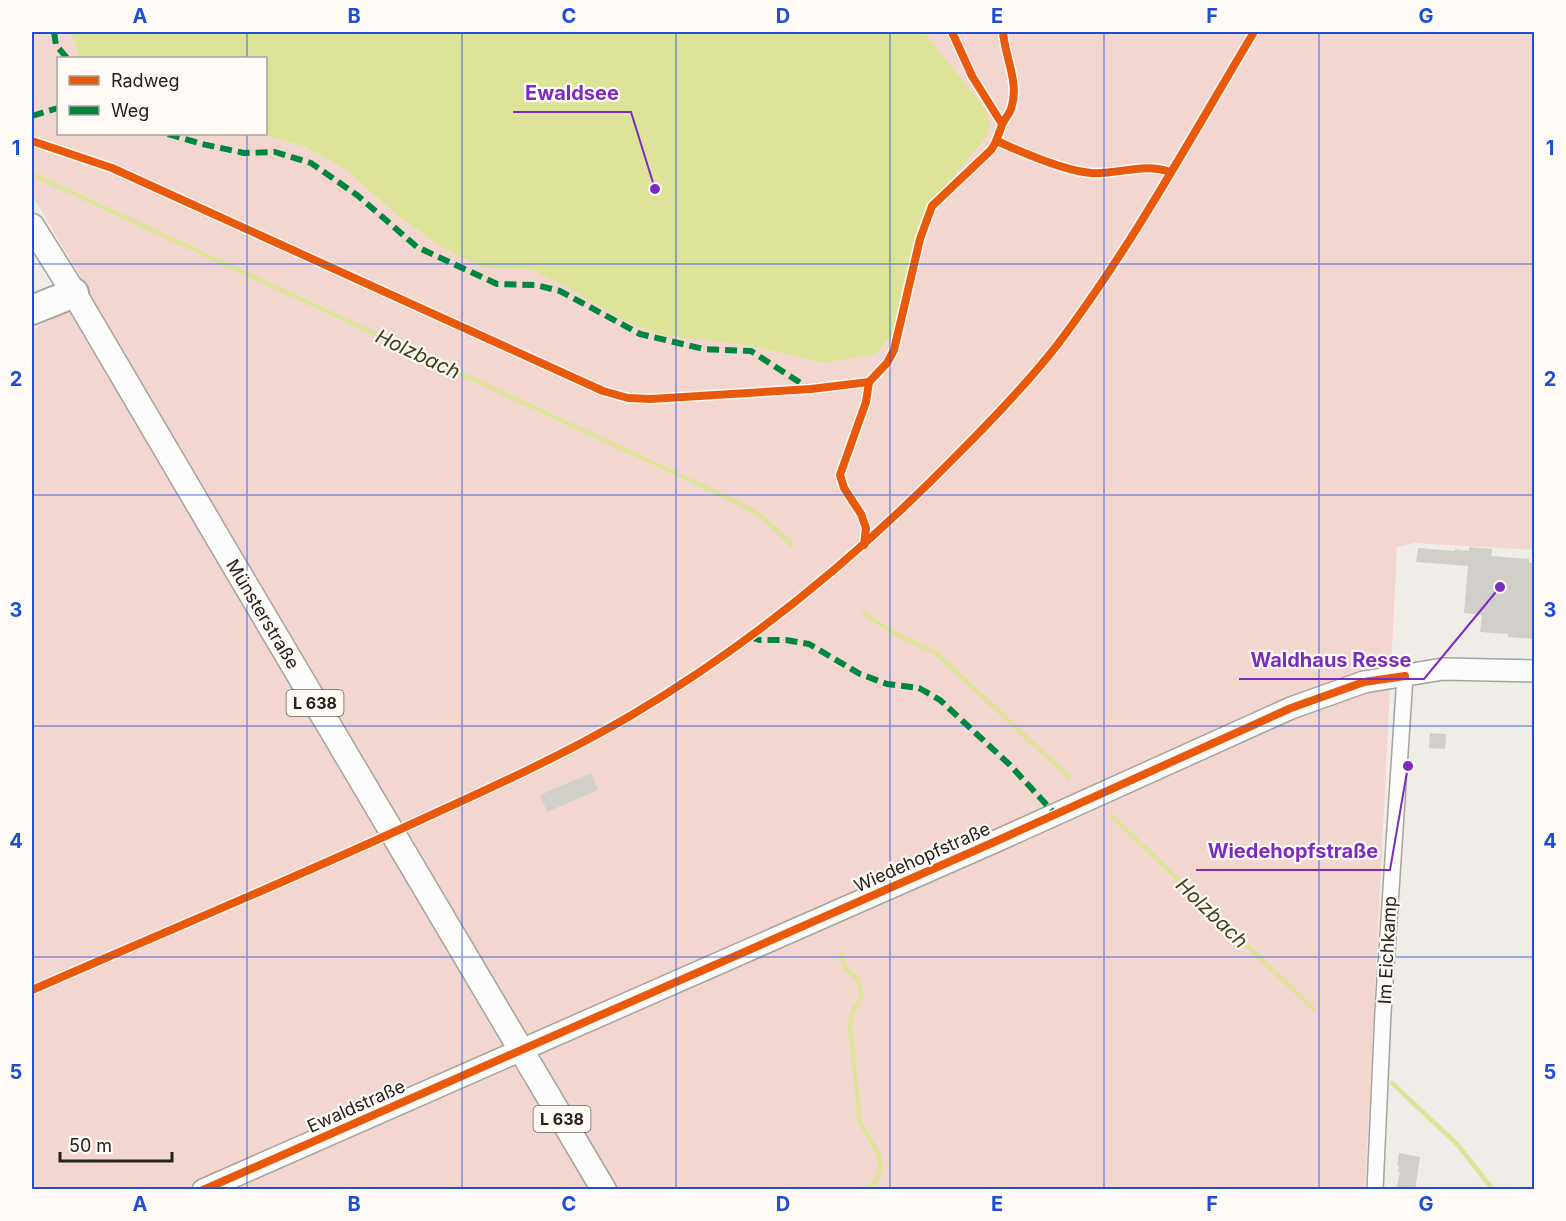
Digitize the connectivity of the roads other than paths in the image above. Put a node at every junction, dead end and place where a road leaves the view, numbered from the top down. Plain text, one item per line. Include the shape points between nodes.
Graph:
1 (32, 226) edge
2 (69, 285) junction
3 (32, 291) edge
4 (32, 310) edge
5 (1534, 671) edge
6 (1405, 676) junction
7 (521, 1049) junction
8 (203, 1190) edge
9 (604, 1190) edge
10 (1375, 1190) edge

1 - 2 main road, Münsterstraße / L 638
2 - 3 highway
2 - 4 highway
2 - 7 main road, Münsterstraße / L 638
5 - 6 main road, Wiedehopfstraße via 1443,669
6 - 7 main road, Wiedehopfstraße via 1364,682 1291,708
6 - 10 street, Im Eichkamp
7 - 8 main road, Ewaldstraße
7 - 9 main road, Münsterstraße / L 638

